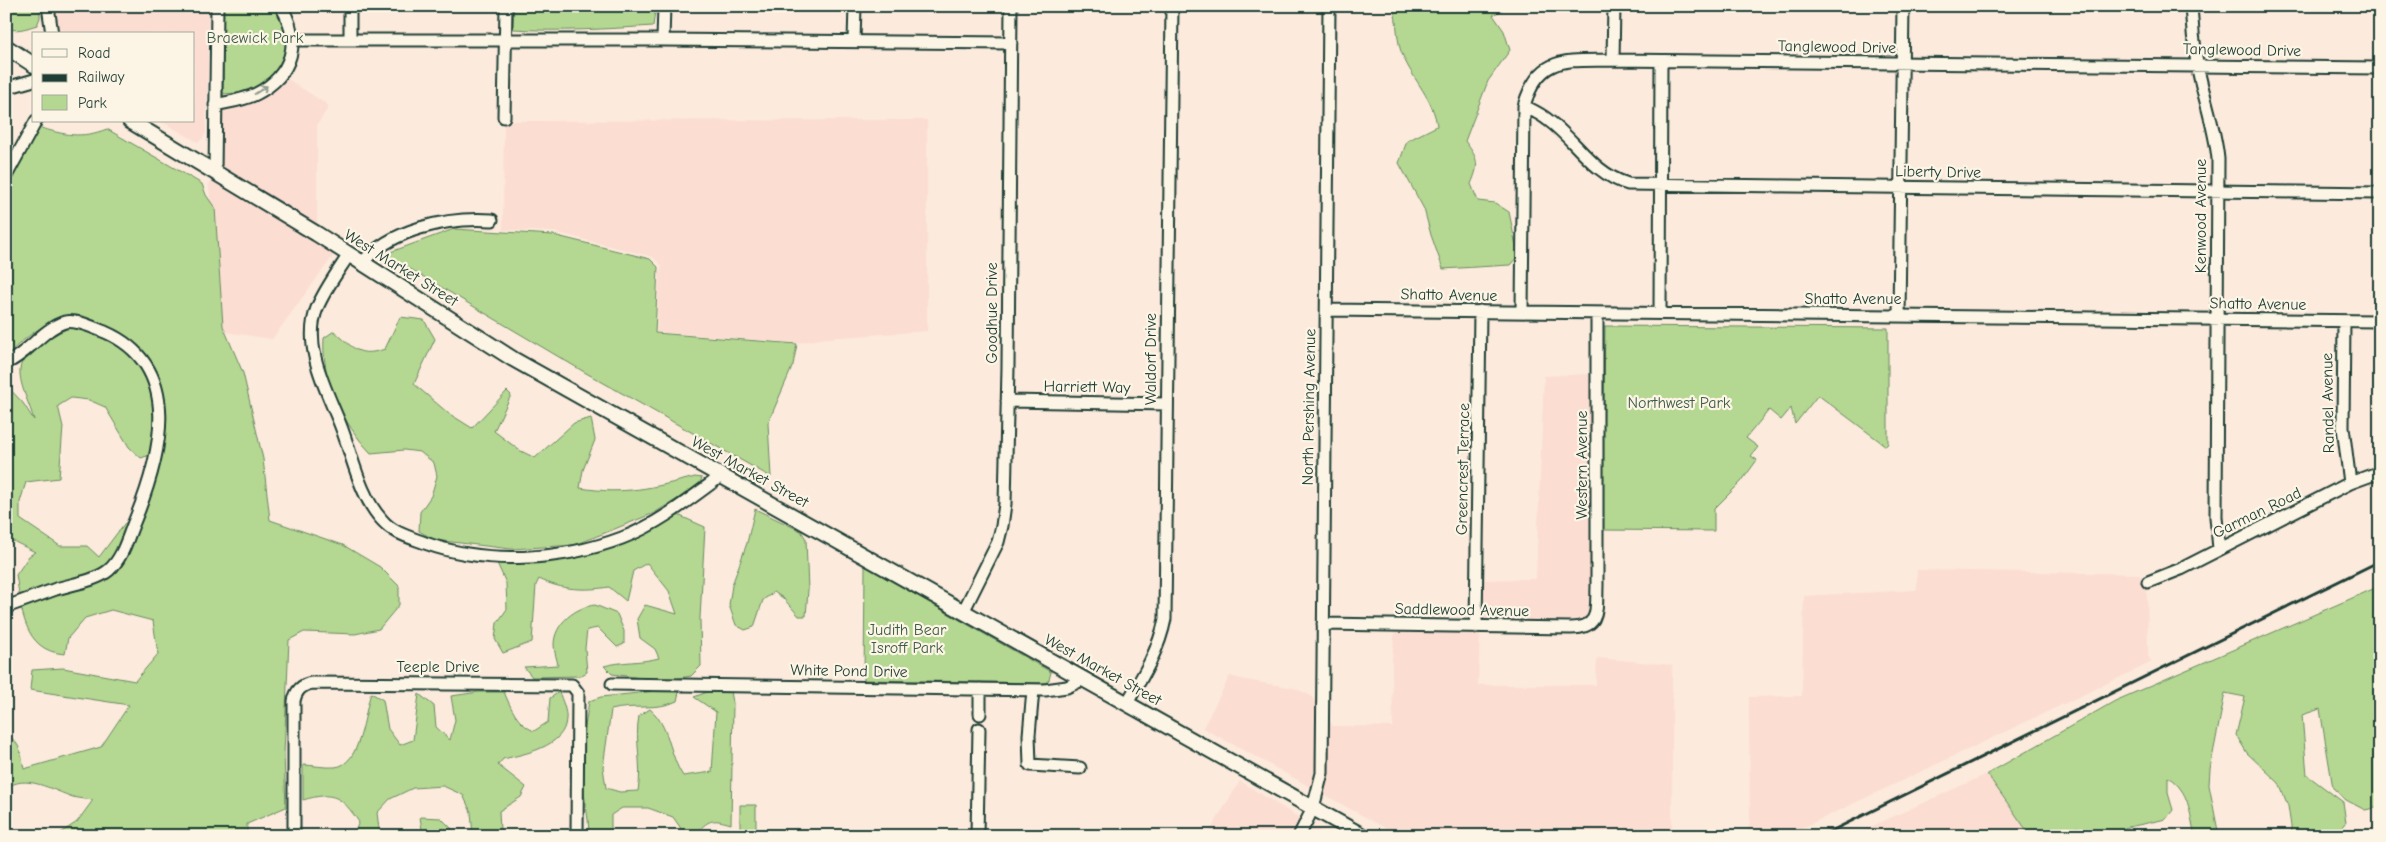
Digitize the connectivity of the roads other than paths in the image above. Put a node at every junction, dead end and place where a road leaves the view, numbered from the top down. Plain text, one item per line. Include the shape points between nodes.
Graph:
1 (48, 6) edge
2 (216, 6) edge
3 (281, 6) edge
4 (350, 6) edge
5 (506, 6) edge
6 (664, 6) edge
7 (855, 6) edge
8 (1011, 6) edge
9 (1172, 6) edge
10 (1329, 6) edge
11 (1614, 6) edge
12 (1903, 6) edge
13 (2192, 6) edge
14 (52, 32) edge
15 (294, 40) junction
16 (350, 40) junction
17 (663, 40) junction
18 (506, 41) junction
19 (854, 41) junction
20 (1011, 43) junction
21 (6, 47) edge
22 (1614, 60) junction
23 (1661, 62) junction
24 (32, 64) edge
25 (1901, 64) junction
26 (2197, 66) junction
27 (2380, 68) edge
28 (32, 81) edge
29 (6, 88) edge
30 (215, 105) junction
31 (1524, 106) junction
32 (504, 117) dead end
33 (35, 122) edge
34 (132, 122) edge
35 (215, 173) junction
36 (6, 176) edge
37 (1660, 186) junction
38 (1901, 188) junction
39 (2218, 191) junction
40 (2380, 193) edge
41 (492, 220) dead end
42 (348, 256) junction
43 (361, 264) junction
44 (1327, 310) junction
45 (1480, 311) junction
46 (1522, 312) junction
47 (1597, 313) junction
48 (1660, 313) junction
49 (1899, 316) junction
50 (2216, 319) junction
51 (2344, 321) junction
52 (2380, 321) edge
53 (6, 363) edge
54 (1007, 401) junction
55 (1167, 404) junction
56 (2380, 472) edge
57 (721, 476) junction
58 (2350, 484) junction
59 (2219, 549) junction
60 (2148, 582) dead end
61 (6, 607) edge
62 (963, 612) junction
63 (1595, 616) joint
64 (1323, 624) junction
65 (1476, 627) junction
66 (1084, 679) junction
67 (612, 684) dead end
68 (980, 689) junction
69 (1034, 690) junction
70 (1127, 703) junction
71 (980, 714) dead end
72 (979, 729) dead end
73 (1080, 768) dead end
74 (1313, 808) junction
75 (294, 836) edge
76 (577, 836) edge
77 (977, 836) edge
78 (1298, 836) edge
79 (1363, 836) edge

1 - 14 street
2 - 30 street
3 - 15 street
4 - 16 street
5 - 18 street
6 - 17 street
7 - 19 street
8 - 20 street, Goodhue Drive
9 - 55 street, Waldorf Drive
10 - 44 street, North Pershing Avenue
11 - 22 street
12 - 25 street
13 - 26 street, Kenwood Avenue
15 - 16 street
30 -> 15 street via 249,97 272,83 286,66
16 - 18 street
17 - 18 street
17 - 19 street
18 - 32 street
19 - 20 street
20 - 54 street, Goodhue Drive
21 - 24 main road
22 - 23 street, Tanglewood Drive
22 - 31 street, Tanglewood Drive via 1568,60 1548,67 1530,87
23 - 25 street, Tanglewood Drive
23 - 37 street
25 - 26 street, Tanglewood Drive
25 - 38 street
26 - 27 street, Tanglewood Drive
26 - 39 street, Kenwood Avenue via 2215,138
28 - 29 street
30 - 35 street
31 - 37 street, Liberty Drive via 1550,121 1600,170 1613,178 1628,184
31 - 46 street, Tanglewood Drive
33 - 36 street
34 - 35 main road, West Market Street
35 - 42 main road, West Market Street
37 - 38 street, Liberty Drive
37 - 48 street
38 - 39 street, Liberty Drive
38 - 49 street
39 - 40 street, Liberty Drive
39 - 50 street, Kenwood Avenue
41 - 43 street via 446,223 408,233 378,246
42 - 43 main road, West Market Street
42 - 57 street via 315,314 312,329 316,360 368,499 382,520 404,535 428,545 473,555 534,556 572,552 623,538 668,513
43 - 57 main road, West Market Street via 513,359
44 - 45 street, Shatto Avenue
44 - 64 street, North Pershing Avenue
45 - 46 street, Shatto Avenue
45 - 65 street, Greencrest Terrace
46 - 47 street, Shatto Avenue
47 - 48 street, Shatto Avenue
47 - 63 street, Western Avenue
48 - 49 street, Shatto Avenue
49 - 50 street, Shatto Avenue
50 - 51 street, Shatto Avenue
50 - 59 street, Kenwood Avenue via 2216,516
51 - 52 street, Shatto Avenue
51 - 58 street, Randel Avenue via 2343,427
53 - 61 street via 65,322 88,325 118,338 142,358 153,379 160,420 153,472 116,563 100,575
54 - 55 street, Harriett Way
54 - 62 street, Goodhue Drive via 1002,526 993,553
55 - 70 street, Waldorf Drive via 1165,619 1152,660
56 - 58 street, Garman Road
57 - 62 main road, West Market Street
58 - 59 street, Garman Road
59 - 60 street, Garman Road
62 - 66 main road, West Market Street
63 - 65 street, Saddlewood Avenue via 1590,624 1578,628
64 - 65 street, Saddlewood Avenue
64 - 74 street, North Pershing Avenue via 1322,773
66 - 69 street, White Pond Drive via 1067,687
66 - 70 main road, West Market Street
67 - 68 street, White Pond Drive
68 - 69 street, White Pond Drive
68 - 71 street
69 - 73 street via 1029,735 1030,765
70 - 74 main road, West Market Street
72 - 77 street
74 - 78 street, North Pershing Avenue
74 - 79 main road, West Market Street
75 - 76 street, Teeple Drive via 295,694 304,684 396,683 572,685 578,693

